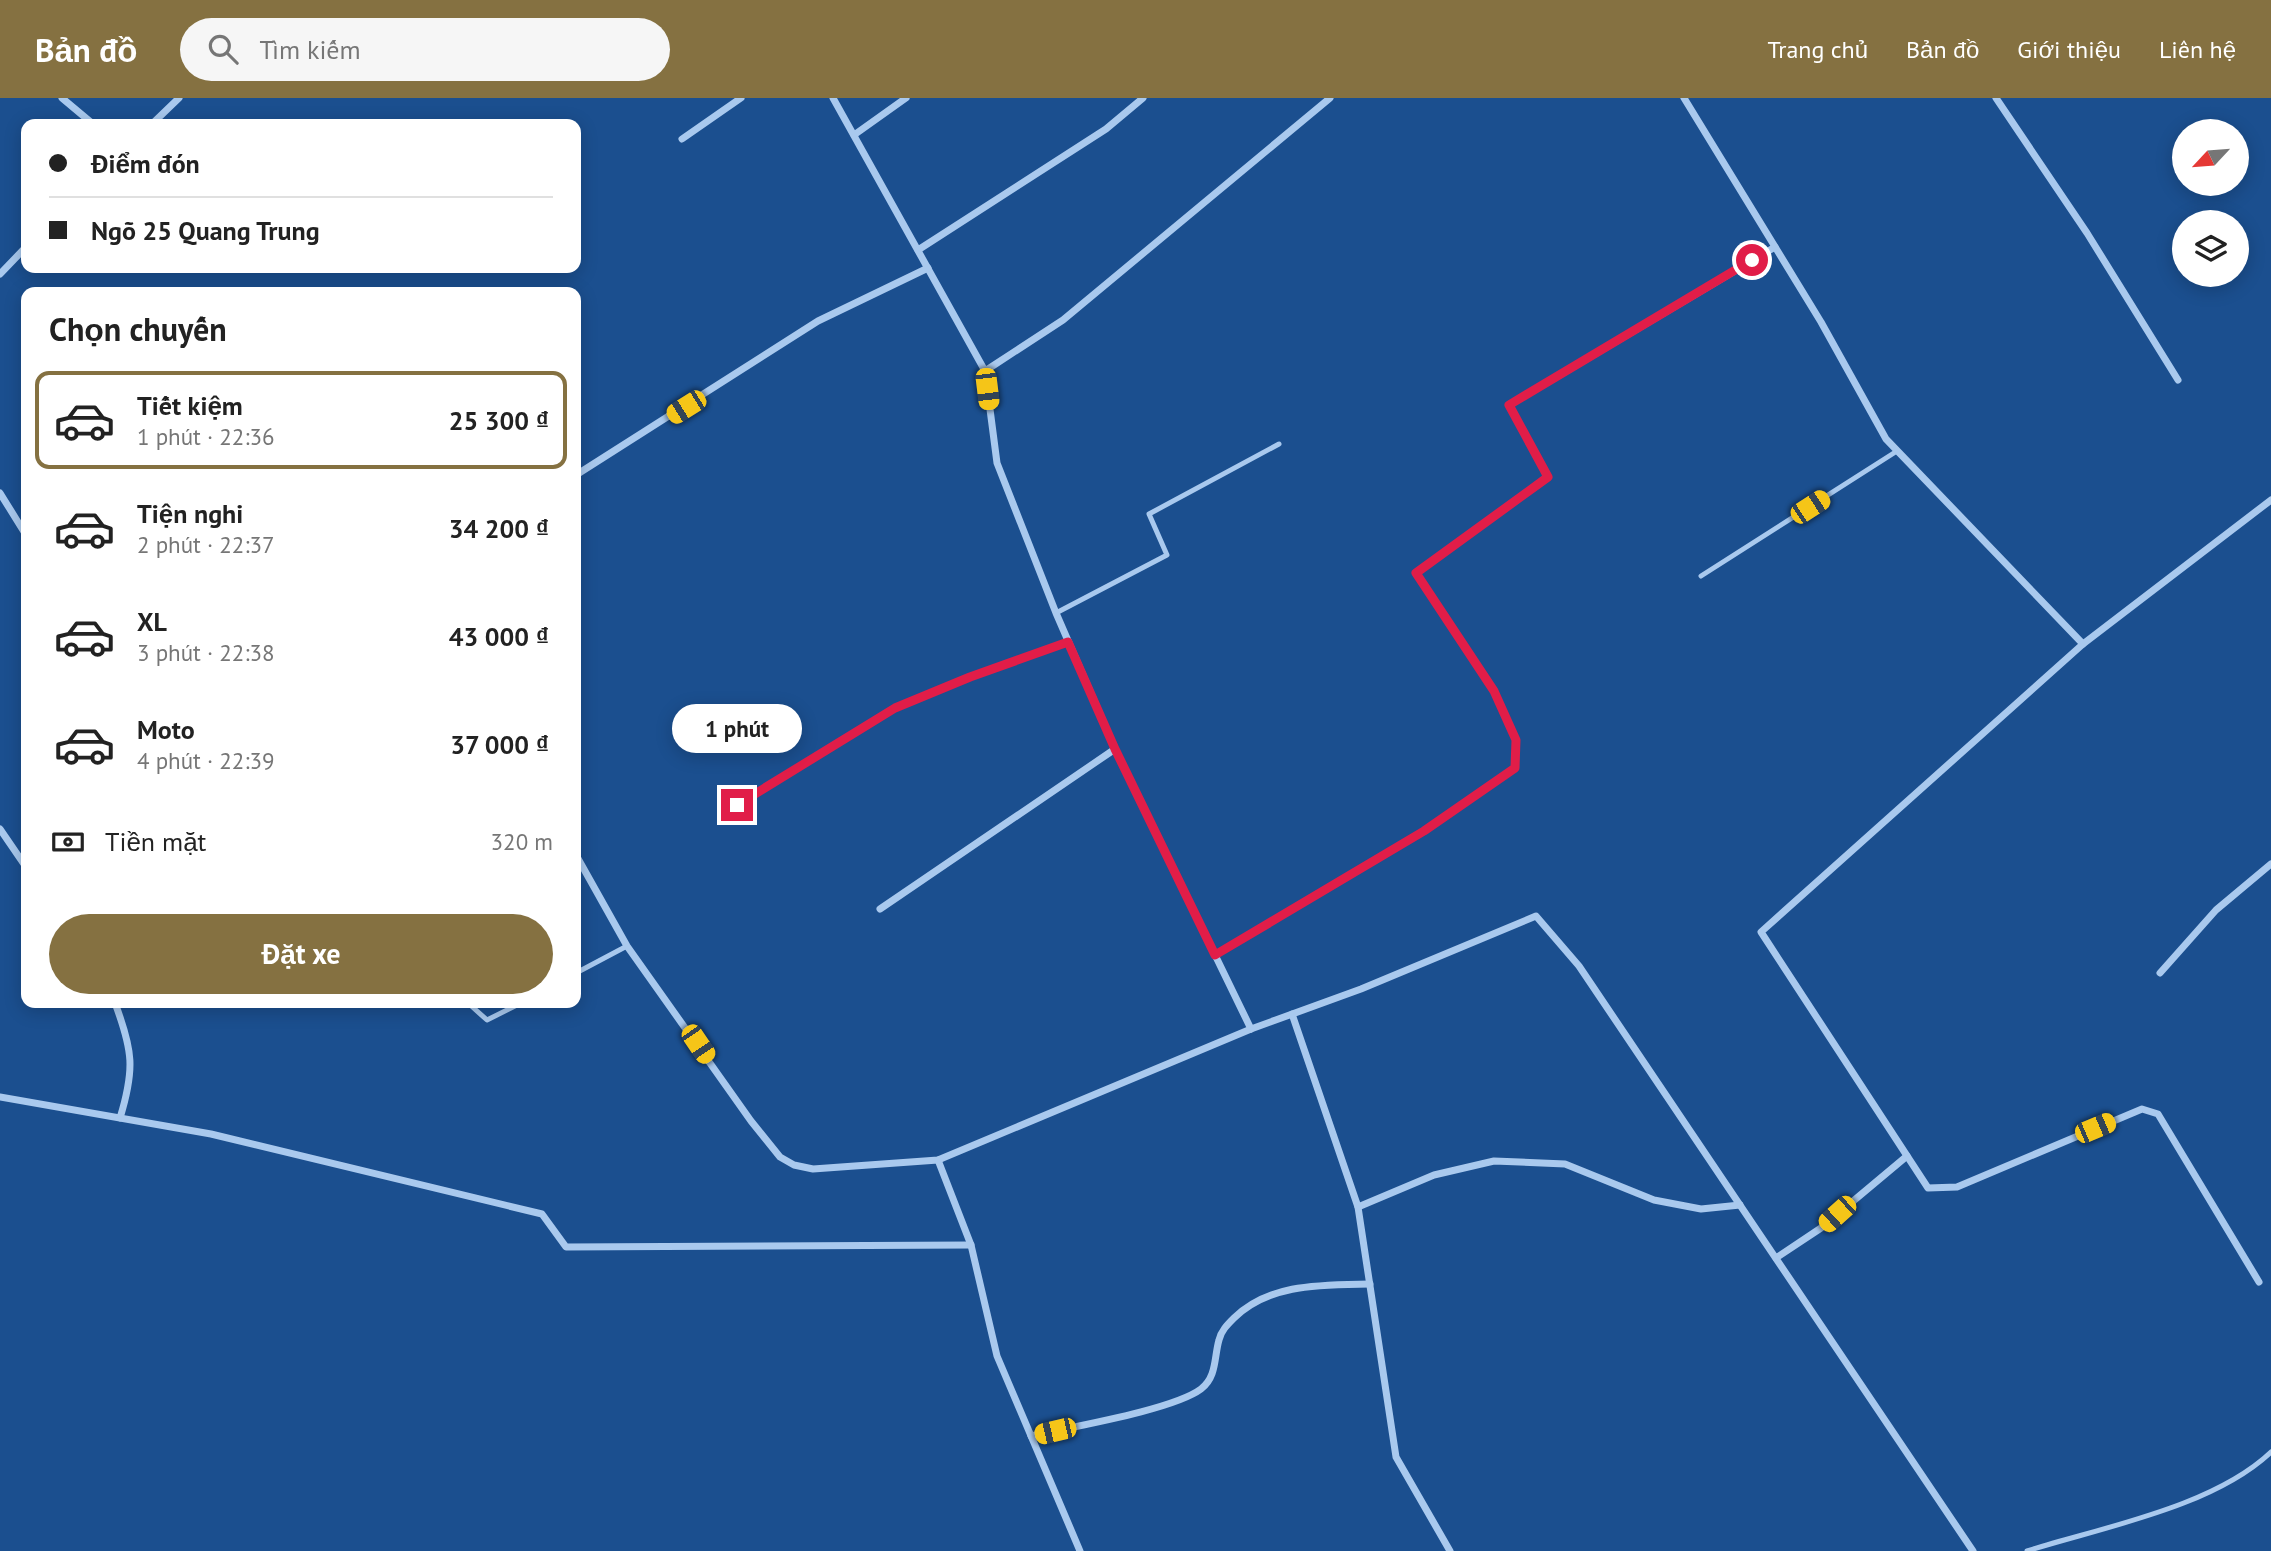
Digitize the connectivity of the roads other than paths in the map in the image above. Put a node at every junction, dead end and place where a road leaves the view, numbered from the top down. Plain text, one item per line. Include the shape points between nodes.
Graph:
1 (62, 98) edge
2 (179, 98) edge
3 (741, 98) edge
4 (833, 98) edge
5 (906, 98) edge
6 (1143, 98) edge
7 (1330, 98) edge
8 (1684, 98) edge
9 (1996, 98) edge
10 (87, 119) edge
11 (157, 119) edge
12 (854, 135) junction
13 (682, 139) dead end
14 (1775, 247) junction
15 (918, 250) junction
16 (21, 252) edge
17 (929, 268) junction
18 (0, 274) edge
19 (985, 371) junction
20 (2178, 380) dead end
21 (1279, 444) dead end
22 (1897, 451) junction
23 (581, 472) edge
24 (0, 493) edge
25 (2271, 500) edge
26 (21, 527) edge
27 (1701, 576) dead end
28 (1056, 613) junction
29 (1068, 642) junction
30 (2083, 644) junction
31 (1115, 749) junction
32 (737, 805) dead end
33 (0, 829) edge
34 (21, 860) edge
35 (581, 864) edge
36 (2271, 864) edge
37 (880, 909) dead end
38 (627, 946) junction
39 (1215, 955) junction
40 (581, 970) edge
41 (2160, 973) dead end
42 (116, 1008) edge
43 (474, 1008) edge
44 (511, 1008) edge
45 (1292, 1014) junction
46 (1251, 1029) junction
47 (0, 1097) edge
48 (120, 1118) junction
49 (1907, 1156) junction
50 (937, 1160) junction
51 (1741, 1205) junction
52 (1358, 1207) junction
53 (971, 1245) junction
54 (1776, 1258) junction
55 (2259, 1282) dead end
56 (1370, 1284) junction
57 (1031, 1436) junction
58 (2271, 1452) edge
59 (1080, 1551) edge
60 (1450, 1551) edge
61 (1973, 1551) edge
62 (2027, 1551) edge

1 - 10 street
2 - 11 street
3 - 13 street
4 - 12 street
5 - 12 street
6 - 15 street via 1106,129
7 - 19 street via 1063,320
8 - 14 street
9 - 20 street
12 - 15 street
14 - 22 street
14 - 39 street via 1509,405 1548,477 1416,573 1494,691 1516,740 1515,768 1424,831
15 - 17 street
16 - 18 street
17 - 19 street
17 - 23 street via 818,321
19 - 28 street via 997,463
21 - 28 lane via 1149,514 1167,555
22 - 27 lane
22 - 30 street
24 - 26 street
25 - 30 street
28 - 29 street
29 - 31 street
29 - 32 street via 895,708
30 - 49 street via 1761,932
31 - 37 street
31 - 39 street
33 - 34 street
35 - 38 street
36 - 41 street via 2216,910
38 - 40 lane
38 - 50 street via 780,1157 813,1169
39 - 46 street
42 - 48 street via 129,1040 131,1081
43 - 44 lane via 487,1020
45 - 46 street
45 - 51 street via 1536,916 1579,966
45 - 52 street
46 - 50 street
47 - 48 street
48 - 53 street via 211,1134 542,1214 566,1247
49 - 54 street via 1821,1228
49 - 55 street via 1928,1188 1957,1187 2141,1109 2158,1114
50 - 53 street
51 - 52 street via 1701,1209 1654,1200 1565,1164 1494,1161 1434,1175
51 - 54 street
52 - 56 street
53 - 57 street via 997,1356
54 - 61 street
56 - 57 street via 1311,1286 1266,1296 1246,1306 1225,1327 1211,1378 1201,1389 1171,1402
56 - 60 street via 1396,1457
57 - 59 street
58 - 62 lane via 2255,1467 2197,1498

